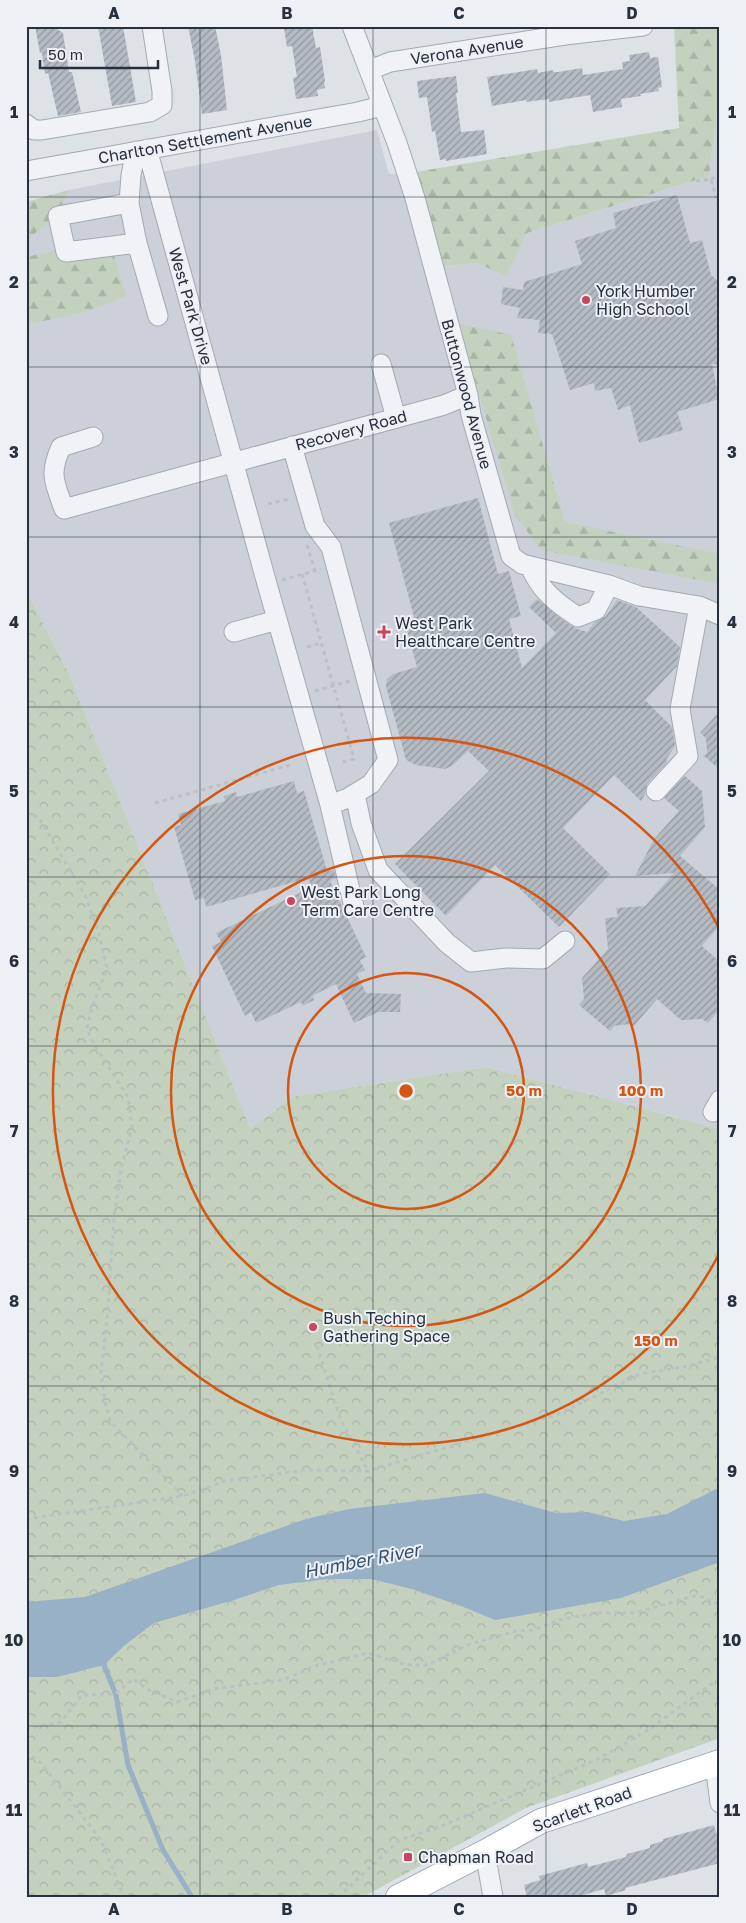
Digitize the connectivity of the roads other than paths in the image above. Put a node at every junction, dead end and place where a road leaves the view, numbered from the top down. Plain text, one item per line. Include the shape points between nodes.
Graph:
1 (152, 26) edge
2 (352, 26) edge
3 (644, 26) edge
4 (565, 31) edge
5 (370, 70) junction
6 (382, 106) junction
7 (26, 124) edge
8 (142, 150) junction
9 (26, 171) edge
10 (129, 203) junction
11 (137, 243) junction
12 (158, 316) dead end
13 (381, 364) dead end
14 (468, 395) junction
15 (396, 418) junction
16 (93, 437) dead end
17 (292, 446) junction
18 (234, 462) junction
19 (530, 566) junction
20 (609, 585) junction
21 (699, 606) junction
22 (720, 615) edge
23 (277, 620) junction
24 (234, 632) dead end
25 (656, 792) dead end
26 (355, 794) junction
27 (330, 805) junction
28 (354, 907) dead end
29 (565, 941) dead end
30 (717, 1763) edge
31 (720, 1803) edge
32 (485, 1852) junction
33 (398, 1897) edge
34 (493, 1897) edge

1 - 7 street via 162,105 150,112 42,130 34,130
2 - 5 street, Buttonwood Avenue
3 - 4 street, Verona Avenue
4 - 5 street, Verona Avenue via 390,62
5 - 6 street, Buttonwood Avenue
6 - 8 street, Charlton Settlement Avenue
6 - 14 street, Buttonwood Avenue via 415,198
8 - 9 street, Charlton Settlement Avenue
8 - 10 street via 131,175
8 - 18 street, West Park Drive
10 - 11 street
10 - 11 street via 58,216 66,252
11 - 12 street
13 - 15 street
14 - 15 street, Recovery Road
14 - 19 street, Buttonwood Avenue via 511,556
15 - 17 street, Recovery Road
16 - 18 street, Recovery Road via 61,447 53,463 55,485 64,509
17 - 18 street, Recovery Road
17 - 26 street via 315,526 331,548 388,760 372,784
18 - 23 street, West Park Drive
19 - 20 street, Buttonwood Avenue
19 - 20 street via 536,580 557,604 578,617 596,610
20 - 21 street, Buttonwood Avenue via 639,596
21 - 22 street, Buttonwood Avenue
21 - 25 street via 680,709 688,756
23 - 24 street
23 - 27 street, West Park Drive
26 - 27 street
26 - 29 street via 378,870 447,943 470,962 506,958 544,959
27 - 28 street, West Park Drive
30 - 31 street
30 - 32 main road, Scarlett Road via 541,1821
32 - 33 main road, Scarlett Road
32 - 34 street

